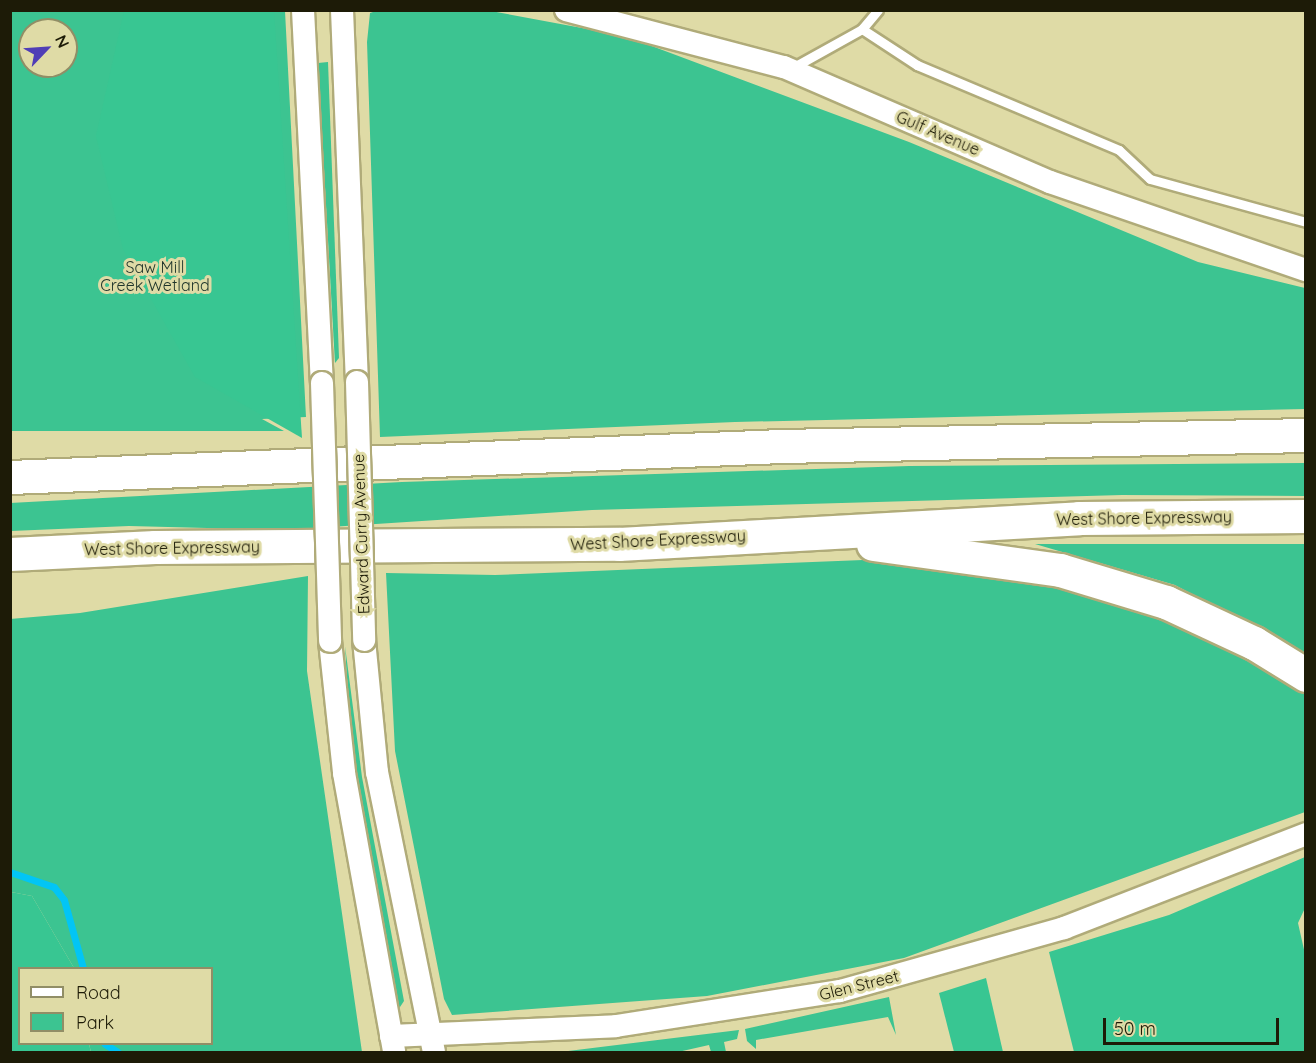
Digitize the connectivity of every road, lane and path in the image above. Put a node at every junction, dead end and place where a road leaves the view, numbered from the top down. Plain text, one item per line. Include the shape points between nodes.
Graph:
1 (303, 10) edge
2 (342, 10) edge
3 (566, 10) edge
4 (878, 10) edge
5 (862, 29) junction
6 (790, 69) junction
7 (1305, 222) edge
8 (1305, 270) edge
9 (1305, 435) edge
10 (10, 477) edge
11 (1305, 516) edge
12 (619, 544) junction
13 (10, 554) edge
14 (1305, 675) edge
15 (1305, 834) edge
16 (432, 1042) edge
17 (392, 1044) edge

1 - 17 street, Edward Curry Avenue, bridge via 322,383 330,641 344,773
2 - 16 street, Edward Curry Avenue, bridge via 364,640 377,772
3 - 6 street, Gulf Avenue
4 - 5 lane
5 - 6 lane
5 - 7 lane via 917,65 1119,150 1150,179
6 - 8 street, Gulf Avenue via 1050,182
9 - 10 highway via 782,446
11 - 12 highway, West Shore Expressway via 1079,518
12 - 13 highway, West Shore Expressway via 155,547
12 - 14 highway via 856,542 1060,570 1166,602 1254,643
15 - 16 street, Glen Street via 1064,928 840,992 616,1026
16 - 17 street, Glen Street

